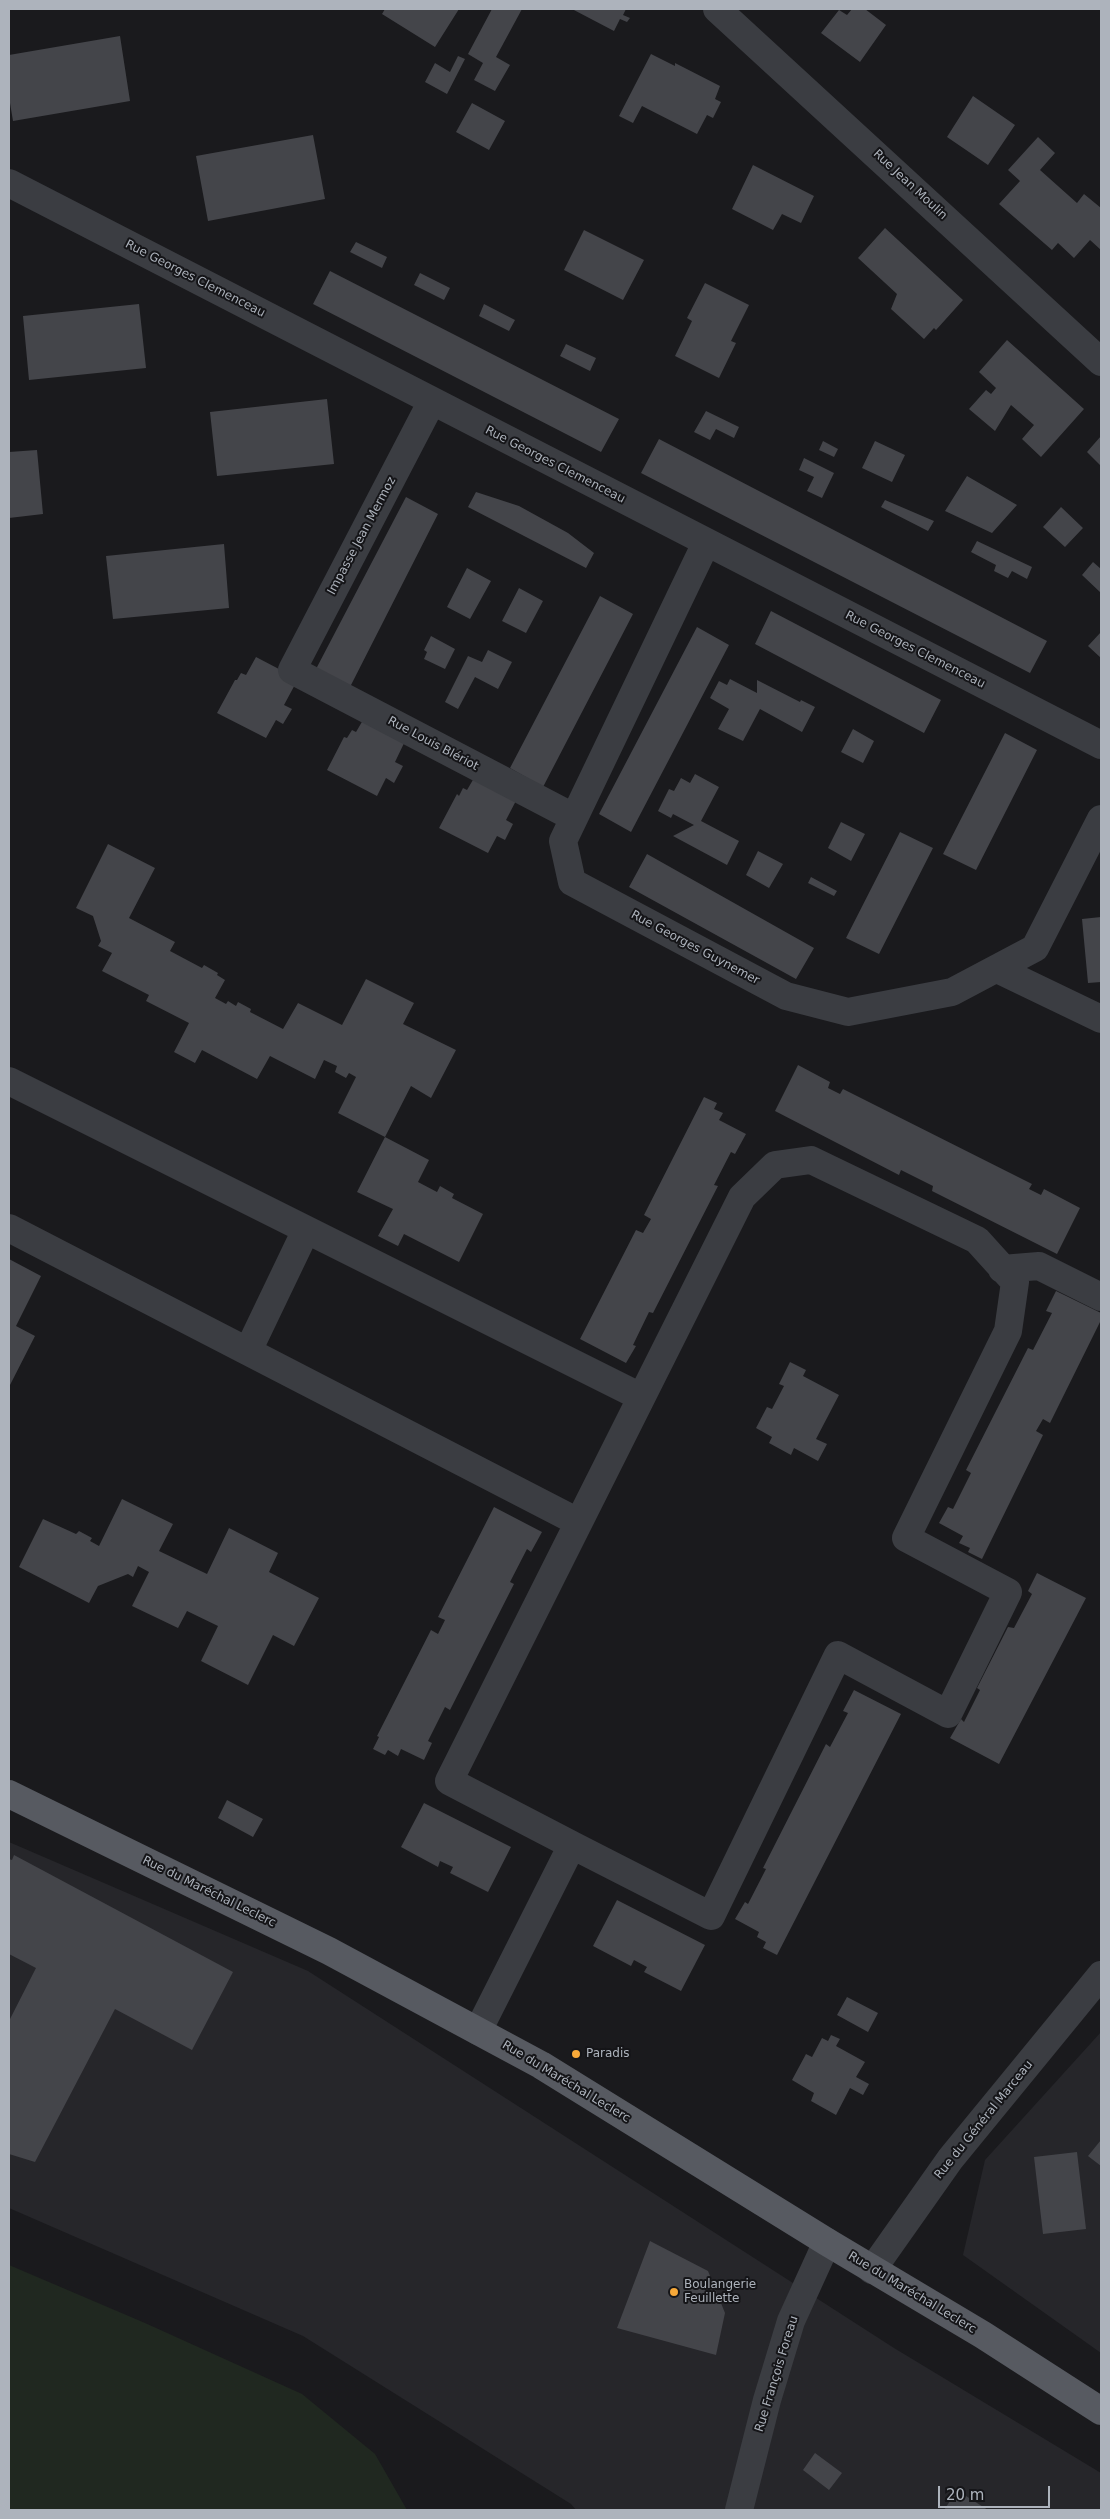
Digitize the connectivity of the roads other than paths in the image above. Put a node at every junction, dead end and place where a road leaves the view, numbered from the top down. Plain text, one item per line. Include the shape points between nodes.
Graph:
1 (717, 9) edge
2 (9, 183) edge
3 (1101, 362) edge
4 (432, 401) junction
5 (706, 543) junction
6 (292, 670) joint
7 (1101, 745) edge
8 (574, 817) junction
9 (1101, 819) edge
10 (997, 969) junction
11 (1101, 1019) edge
12 (9, 1081) edge
13 (9, 1228) edge
14 (306, 1230) junction
15 (1002, 1269) junction
16 (1101, 1297) edge
17 (248, 1351) junction
18 (641, 1397) junction
19 (578, 1522) junction
20 (9, 1794) edge
21 (572, 1845) junction
22 (1101, 1975) edge
23 (478, 2031) junction
24 (826, 2242) junction
25 (872, 2270) junction
26 (1101, 2411) edge
27 (739, 2510) edge

1 - 3 street, Rue Jean Moulin
2 - 4 street, Rue Georges Clemenceau
4 - 5 street, Rue Georges Clemenceau
4 - 6 street, Impasse Jean Mermoz
5 - 7 street, Rue Georges Clemenceau
5 - 8 street, Rue Georges Guynemer
6 - 8 street, Rue Louis Blériot
8 - 10 street, Rue Georges Guynemer via 563,841 572,882 786,996 848,1012 952,992
9 - 10 street, Rue Georges Guynemer via 1035,948
10 - 11 street
12 - 14 street
13 - 17 street
14 - 17 street
14 - 18 street
15 - 16 street via 1039,1266
15 - 18 street via 977,1240 811,1160 775,1165 742,1196
15 - 21 street via 1015,1282 1008,1331 906,1538 1008,1592 948,1714 838,1655 710,1916
17 - 19 street
18 - 19 street
19 - 21 street via 449,1780
20 - 23 main road, Rue du Maréchal Leclerc via 322,1947
21 - 23 street
22 - 25 street, Rue du Général Marceau via 951,2158
23 - 24 main road, Rue du Maréchal Leclerc via 542,2065
24 - 25 main road, Rue du Maréchal Leclerc
24 - 27 street, Rue François Foreau via 791,2321
25 - 26 main road, Rue du Maréchal Leclerc via 983,2335

